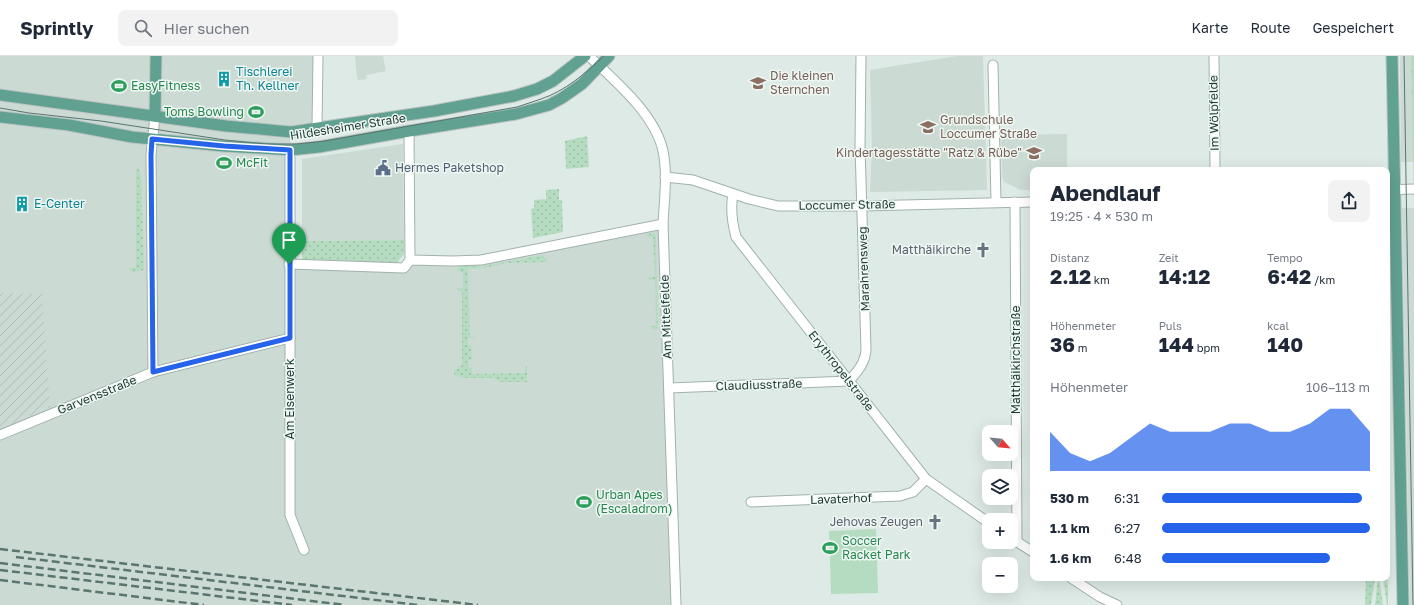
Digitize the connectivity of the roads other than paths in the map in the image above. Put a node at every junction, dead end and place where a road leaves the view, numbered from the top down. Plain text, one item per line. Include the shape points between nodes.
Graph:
1 (156, 56) edge
2 (318, 56) edge
3 (585, 56) edge
4 (589, 56) edge
5 (609, 56) edge
6 (861, 56) edge
7 (1214, 56) edge
8 (1392, 56) edge
9 (993, 65) dead end
10 (599, 66) junction
11 (0, 95) edge
12 (155, 116) junction
13 (0, 117) edge
14 (317, 128) junction
15 (409, 131) junction
16 (152, 139) junction
17 (290, 150) junction
18 (1215, 167) edge
19 (665, 177) junction
20 (1414, 189) edge
21 (1391, 190) edge
22 (732, 194) junction
23 (996, 202) junction
24 (1015, 202) junction
25 (1030, 202) edge
26 (862, 206) junction
27 (663, 224) junction
28 (410, 260) junction
29 (289, 264) junction
30 (290, 338) junction
31 (153, 372) junction
32 (849, 381) junction
33 (669, 388) junction
34 (0, 435) edge
35 (926, 479) junction
36 (751, 502) dead end
37 (1014, 513) edge
38 (982, 518) edge
39 (1018, 543) edge
40 (304, 550) dead end
41 (1030, 550) edge
42 (1076, 581) edge
43 (676, 605) edge
44 (1117, 605) edge
45 (1403, 605) edge

1 - 12 main road
2 - 14 street
3 - 14 main road, Hildesheimer Straße via 553,81 514,96
4 - 10 street, Am Mittelfelde
5 - 10 main road, Hildesheimer Straße
6 - 26 street, Marahrensweg
7 - 18 street, Im Wölpfelde
8 - 21 main road
9 - 23 street
10 - 15 main road, Hildesheimer Straße via 582,84 548,105 516,114
10 - 19 street, Am Mittelfelde via 647,117 663,151
11 - 12 main road, Hildesheimer Straße
12 - 14 main road, Hildesheimer Straße via 291,132
12 - 16 street
13 - 16 main road, Hildesheimer Straße
15 - 17 main road, Hildesheimer Straße
15 - 28 street
16 - 17 main road, Hildesheimer Straße
16 - 31 street
17 - 29 street, Am Eisenwerk
19 - 22 street, Loccumer Straße via 693,180
19 - 27 street, Am Mittelfelde
20 - 21 street
21 - 45 main road
22 - 26 street, Loccumer Straße via 778,206
22 - 32 street, Erythropelstraße via 732,222 736,237
23 - 24 street, Loccumer Straße
23 - 26 street, Loccumer Straße
24 - 25 street, Loccumer Straße
24 - 37 street, Matthäikirchstraße
26 - 32 street, Marahrensweg via 866,358 860,370
27 - 28 street via 481,260
27 - 33 street, Am Mittelfelde
28 - 29 street via 404,268
29 - 30 street, Am Eisenwerk
30 - 31 street, Garvensstraße
30 - 40 street, Am Eisenwerk via 290,515
31 - 34 street, Garvensstraße
32 - 33 street, Claudiusstraße
32 - 35 street, Erythropelstraße
33 - 43 street, Am Mittelfelde
35 - 36 street, Lavaterhof via 913,492 900,496
35 - 38 street, Erythropelstraße
39 - 41 street
42 - 44 street

